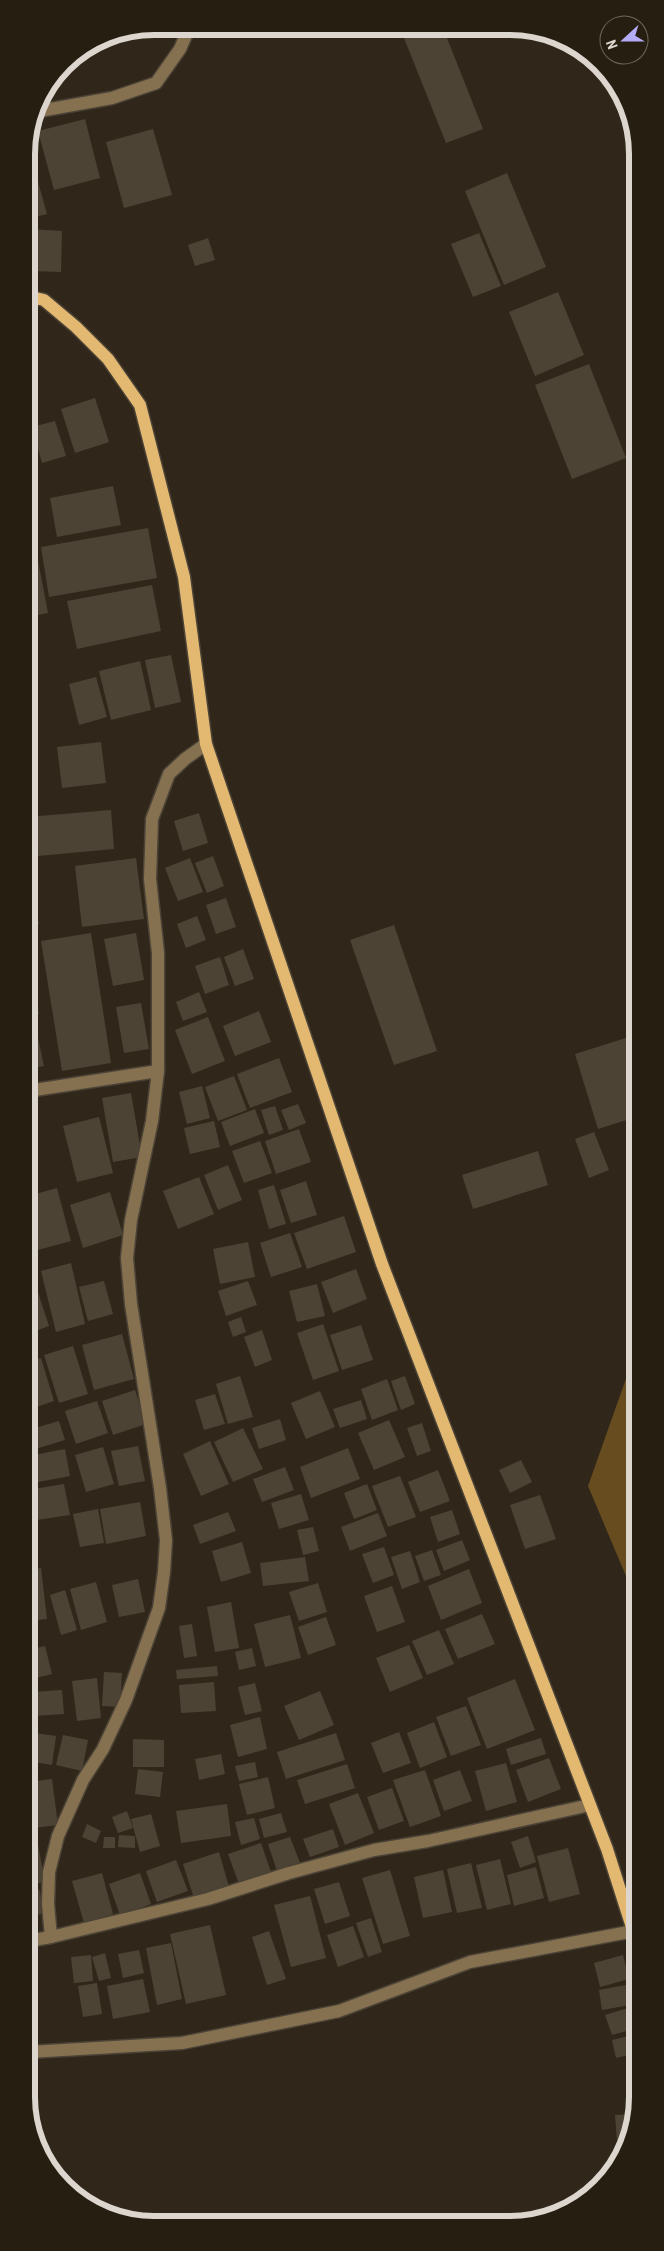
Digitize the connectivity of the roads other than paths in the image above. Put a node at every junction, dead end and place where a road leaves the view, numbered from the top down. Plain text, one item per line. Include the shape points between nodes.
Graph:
1 (186, 35) edge
2 (43, 110) edge
3 (35, 298) edge
4 (206, 744) junction
5 (158, 1071) junction
6 (35, 1090) edge
7 (590, 1805) junction
8 (629, 1917) edge
9 (51, 1937) junction
10 (629, 1938) edge
11 (35, 1940) edge
12 (35, 2052) edge

1 - 2 street via 156,83 112,98
3 - 4 main road via 44,300 108,359 140,404 184,578
4 - 5 street via 170,774 152,819 150,879 158,953
4 - 7 main road via 382,1264
5 - 6 street
5 - 9 street via 127,1258 160,1488 166,1540 164,1572 159,1608 126,1700 103,1749 83,1780 58,1836 49,1872
7 - 8 main road
7 - 9 street via 374,1850 208,1899
9 - 11 street
10 - 12 street via 470,1962 339,2011 182,2043

